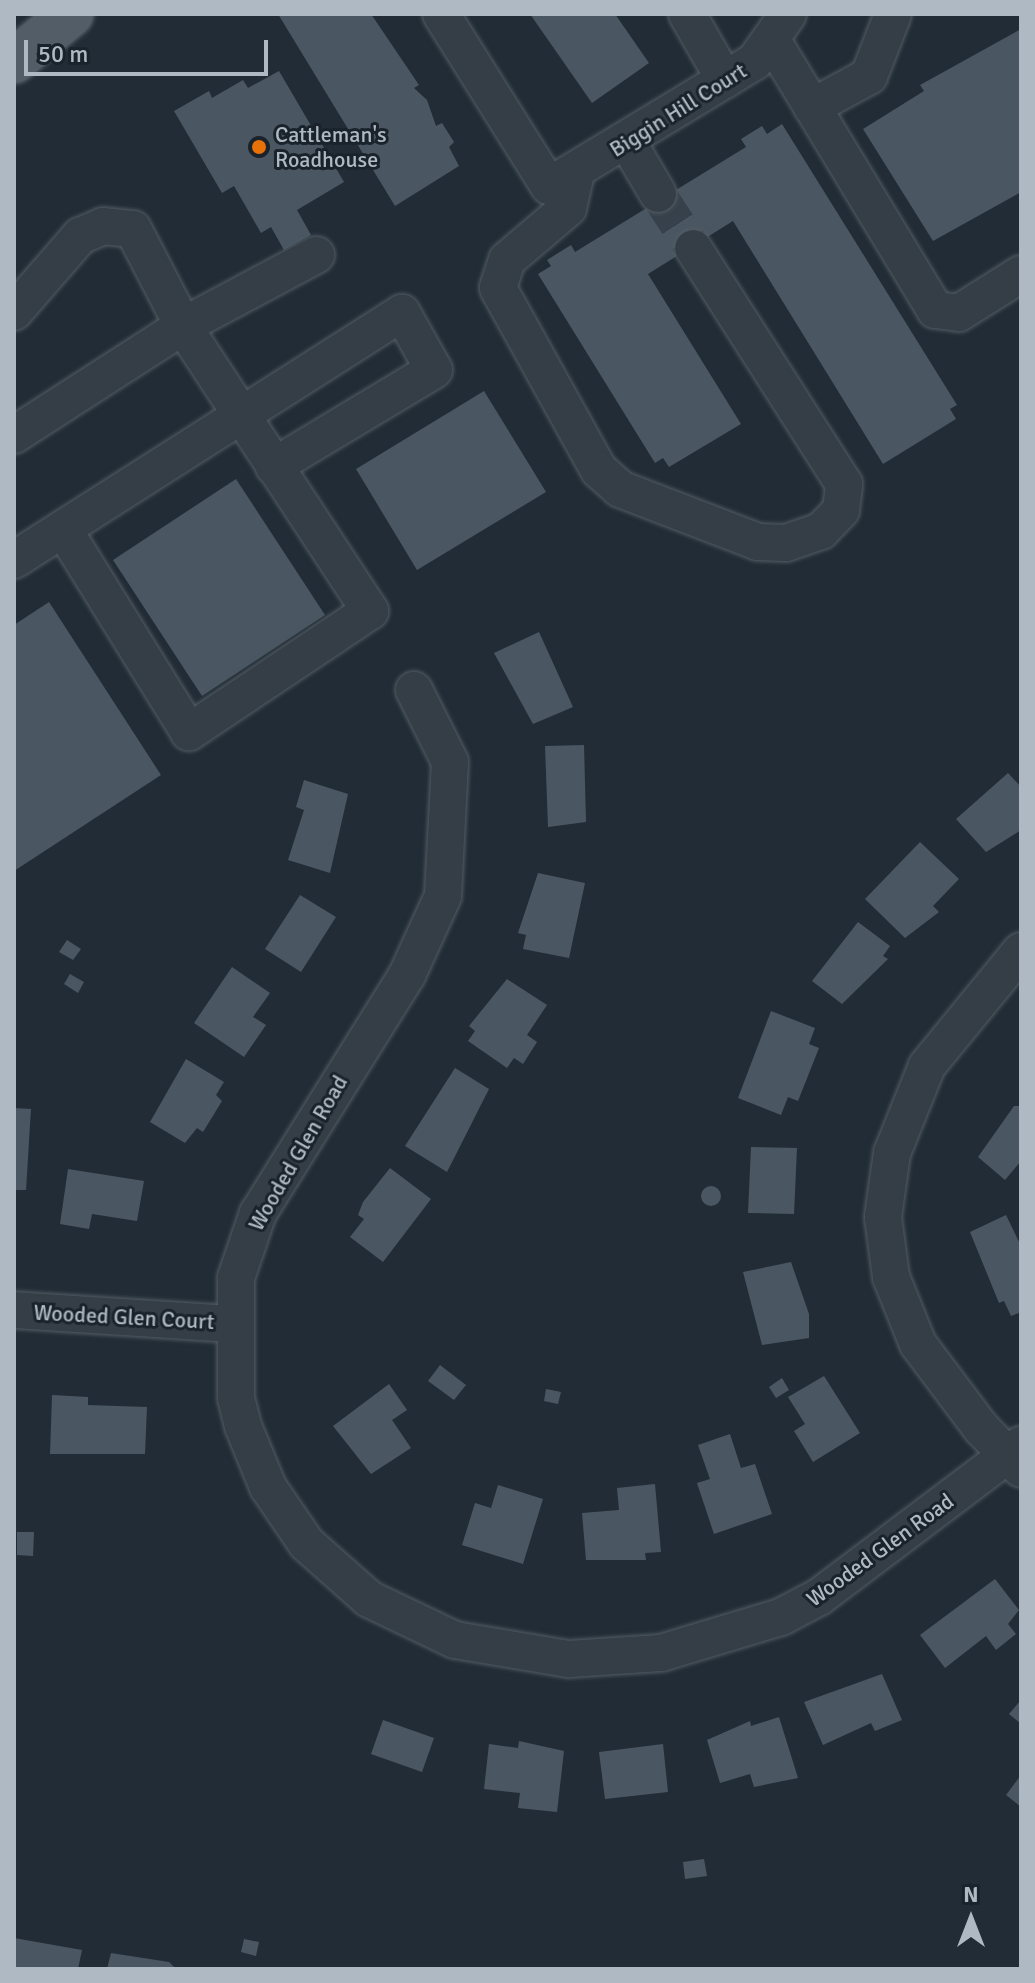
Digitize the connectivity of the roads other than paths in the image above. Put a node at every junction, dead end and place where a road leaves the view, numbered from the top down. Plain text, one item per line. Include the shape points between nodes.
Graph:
1 (71, 14) edge
2 (441, 14) edge
3 (687, 14) edge
4 (893, 14) edge
5 (780, 28) edge
6 (14, 61) edge
7 (725, 80) junction
8 (812, 107) junction
9 (628, 143) junction
10 (563, 180) junction
11 (658, 194) tunnel mouth
12 (693, 248) tunnel mouth
13 (316, 255) dead end
14 (1021, 274) edge
15 (14, 312) edge
16 (183, 326) junction
17 (238, 412) junction
18 (14, 435) edge
19 (274, 466) junction
20 (63, 529) junction
21 (14, 560) edge
22 (414, 690) dead end
23 (1021, 951) edge
24 (14, 1310) edge
25 (233, 1324) junction
26 (1017, 1456) edge

1 - 6 main road
2 - 10 street
3 - 7 street
4 - 8 street via 869,76
5 - 7 street, Biggin Hill Court
5 - 8 street
7 - 9 street, Biggin Hill Court
8 - 14 street via 935,310 959,313
9 - 10 street, Biggin Hill Court
9 - 11 street
10 - 12 street via 568,208 507,260 498,288 599,470 620,489 758,542 786,543 821,531 841,510 844,484
13 - 16 street
15 - 16 street via 80,236 103,226 133,229
16 - 17 street
16 - 18 street
17 - 19 street
17 - 19 street via 402,313 434,370
17 - 20 street
19 - 20 street via 370,611 189,732
20 - 21 street
22 - 25 street, Wooded Glen Road via 450,762 443,896 407,975 258,1213 236,1278
23 - 26 street via 927,1066 892,1153 883,1217 891,1277 918,1344 981,1428
24 - 25 street, Wooded Glen Court
25 - 26 street, Wooded Glen Road via 243,1426 268,1487 306,1543 369,1599 419,1626 530,1656 661,1653 781,1617 857,1572

